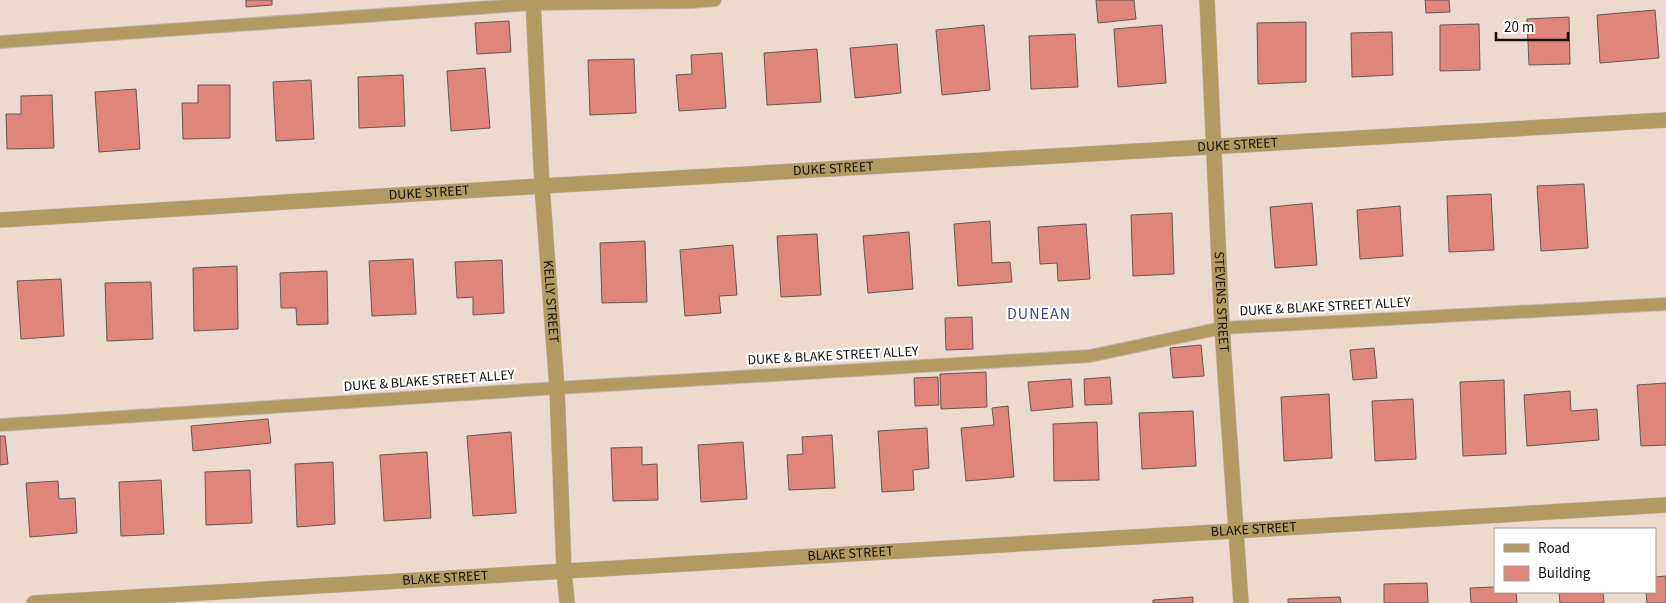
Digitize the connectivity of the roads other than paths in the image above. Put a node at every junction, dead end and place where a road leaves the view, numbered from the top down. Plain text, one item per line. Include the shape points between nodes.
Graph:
1 (715, 0) edge
2 (1208, 0) edge
3 (533, 2) edge
4 (0, 42) edge
5 (1666, 120) edge
6 (1213, 146) junction
7 (542, 186) junction
8 (0, 220) edge
9 (1666, 304) edge
10 (1222, 328) junction
11 (557, 388) junction
12 (0, 425) edge
13 (1666, 505) edge
14 (1236, 532) junction
15 (564, 571) junction
16 (34, 603) edge
17 (567, 603) edge
18 (1241, 603) edge

1 - 3 lane
2 - 6 street, STEVENS STREET
3 - 4 lane
3 - 7 street, KELLY STREET
5 - 6 street, DUKE STREET
6 - 7 street, DUKE STREET
6 - 10 street, STEVENS STREET
7 - 8 street, DUKE STREET
7 - 11 street, KELLY STREET
9 - 10 lane, DUKE & BLAKE STREET ALLEY
10 - 11 lane, DUKE & BLAKE STREET ALLEY via 1090,356
10 - 14 street, STEVENS STREET
11 - 12 lane, DUKE & BLAKE STREET ALLEY
11 - 15 street, KELLY STREET
13 - 14 street, BLAKE STREET
14 - 15 street, BLAKE STREET
14 - 18 street, STEVENS STREET
15 - 16 street, BLAKE STREET
15 - 17 street, KELLY STREET

